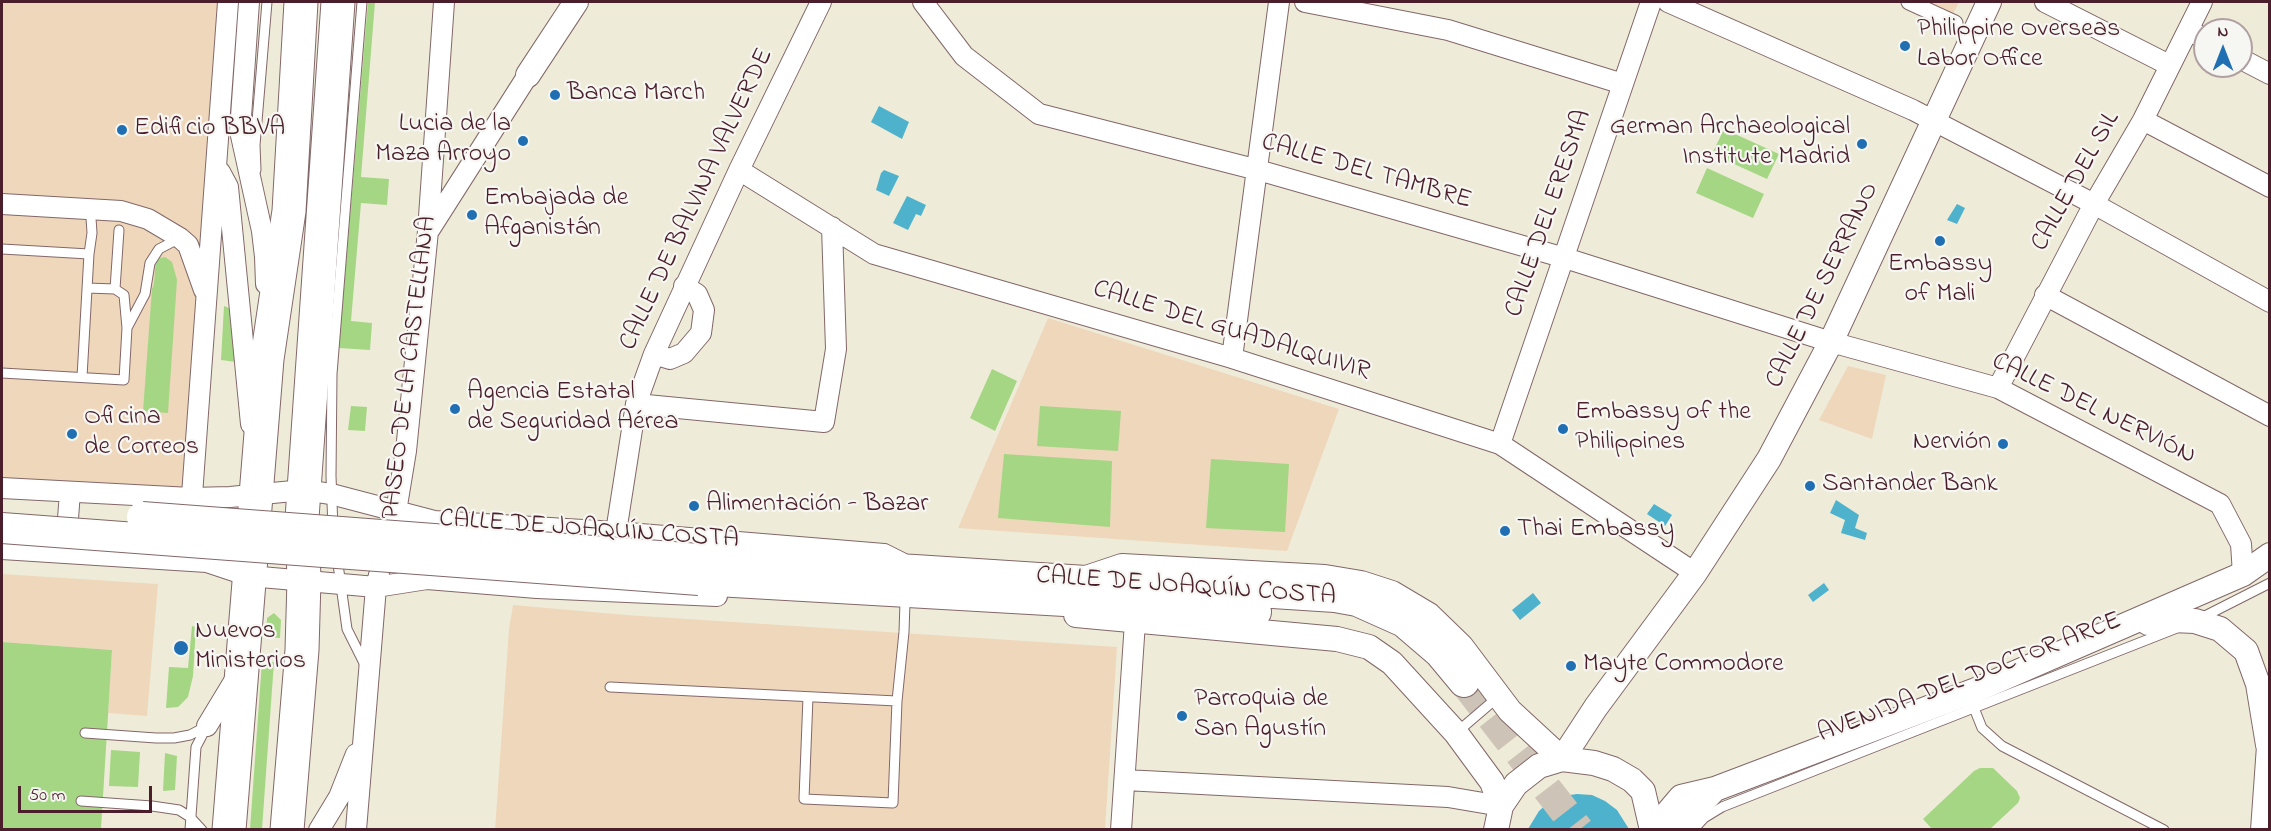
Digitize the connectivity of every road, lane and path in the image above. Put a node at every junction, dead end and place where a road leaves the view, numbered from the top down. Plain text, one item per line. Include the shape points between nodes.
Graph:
1 (228, 2) edge
2 (249, 2) edge
3 (267, 2) edge
4 (301, 2) edge
5 (338, 2) edge
6 (362, 2) edge
7 (444, 2) edge
8 (576, 2) edge
9 (821, 2) edge
10 (923, 2) edge
11 (1279, 2) edge
12 (1305, 2) edge
13 (1651, 2) edge
14 (1668, 2) edge
15 (1909, 2) edge
16 (1989, 2) edge
17 (2045, 2) edge
18 (2202, 2) edge
19 (1955, 23) dead end
20 (2188, 30) junction
21 (2193, 33) edge
22 (2169, 65) junction
23 (2253, 65) edge
24 (2270, 74) edge
25 (528, 75) joint
26 (1623, 84) junction
27 (2143, 120) junction
28 (1934, 122) junction
29 (217, 167) junction
30 (739, 170) junction
31 (1258, 170) junction
32 (2270, 187) edge
33 (2, 204) edge
34 (2094, 204) junction
35 (87, 209) junction
36 (258, 212) junction
37 (832, 227) junction
38 (119, 230) dead end
39 (428, 231) junction
40 (180, 238) junction
41 (2, 249) edge
42 (89, 254) junction
43 (1564, 258) junction
44 (684, 286) junction
45 (87, 288) junction
46 (115, 289) junction
47 (2045, 295) junction
48 (206, 297) junction
49 (2270, 302) edge
50 (127, 328) junction
51 (1831, 342) junction
52 (654, 354) junction
53 (1232, 358) junction
54 (267, 359) junction
55 (2, 373) edge
56 (82, 378) junction
57 (1998, 387) junction
58 (636, 404) junction
59 (2270, 416) edge
60 (1500, 444) junction
61 (261, 457) junction
62 (2, 488) edge
63 (70, 492) junction
64 (191, 498) junction
65 (312, 501) junction
66 (2, 508) edge
67 (398, 512) junction
68 (259, 521) junction
69 (459, 523) junction
70 (2, 528) edge
71 (616, 532) junction
72 (2, 549) edge
73 (66, 553) junction
74 (2270, 555) edge
75 (106, 556) junction
76 (2, 557) edge
77 (207, 562) junction
78 (239, 573) junction
79 (1695, 573) junction
80 (2243, 574) junction
81 (304, 580) junction
82 (454, 581) junction
83 (1080, 581) junction
84 (340, 583) junction
85 (2270, 583) edge
86 (376, 587) junction
87 (916, 588) junction
88 (1009, 598) junction
89 (2183, 620) junction
90 (1135, 622) junction
91 (2123, 627) junction
92 (241, 671) junction
93 (369, 673) junction
94 (610, 687) dead end
95 (808, 697) junction
96 (1498, 697) junction
97 (1975, 699) junction
98 (897, 701) junction
99 (207, 726) junction
100 (85, 733) dead end
101 (364, 733) junction
102 (1456, 733) junction
103 (2269, 738) edge
104 (1562, 759) junction
105 (1125, 780) junction
106 (1716, 789) junction
107 (1643, 791) junction
108 (1681, 797) junction
109 (81, 801) dead end
110 (1501, 806) junction
111 (190, 817) junction
112 (190, 830) edge
113 (202, 830) edge
114 (229, 830) edge
115 (287, 830) edge
116 (319, 830) edge
117 (356, 830) edge
118 (1121, 830) edge
119 (1496, 830) edge
120 (1652, 830) edge
121 (1657, 830) edge
122 (1682, 830) edge
123 (1694, 830) edge
124 (2164, 830) edge
125 (2262, 830) edge

1 - 29 street
2 - 36 street via 240,131
3 - 36 lane via 255,145
4 - 54 highway via 289,212
5 - 65 highway
6 - 65 lane via 332,374
7 - 39 street, PASEO DE LA CASTELLANA
8 - 25 street
9 - 30 street, CALLE DE BALVINA VALVERDE
10 - 31 street, CALLE DEL TAMBRE via 964,56 1039,114
11 - 31 street
12 - 26 street via 1448,30
13 - 26 street, CALLE DEL ERESMA
14 - 28 street
15 - 19 street
16 - 28 street, CALLE DE SERRANO
17 - 22 street
18 - 20 street, CALLE DEL SIL
20 - 21 street
20 - 22 street, CALLE DEL SIL
22 - 27 street, CALLE DEL SIL
23 - 24 street
25 - 39 street
26 - 43 street, CALLE DEL ERESMA
27 - 32 street
27 - 34 street, CALLE DEL SIL
28 - 34 street
28 - 51 street, CALLE DE SERRANO
29 - 48 street
29 - 61 street via 228,187 249,417
30 - 37 street, CALLE DEL GUADALQUIVIR
30 - 44 street, CALLE DE BALVINA VALVERDE
31 - 43 street, CALLE DEL TAMBRE
31 - 53 street
33 - 35 street
34 - 47 street, CALLE DEL SIL
34 - 49 street
35 - 40 street via 148,219
35 - 42 lane via 92,233
36 - 54 street via 266,257
37 - 53 street, CALLE DEL GUADALQUIVIR via 874,254
37 - 58 street via 836,349 824,422
38 - 46 lane
39 - 67 street, PASEO DE LA CASTELLANA
40 - 48 street via 188,245
40 - 50 lane via 159,249 150,263 145,294
41 - 42 lane
42 - 45 lane
43 - 51 street, CALLE DEL TAMBRE
43 - 60 street, CALLE DEL ERESMA
44 - 52 street, CALLE DE BALVINA VALVERDE
44 - 52 street via 697,294 704,310 701,333 684,353 670,359
45 - 46 lane
45 - 56 lane
46 - 50 lane via 124,295
47 - 57 street, CALLE DEL SIL
47 - 59 street
48 - 64 street
50 - 56 lane via 124,380
51 - 57 street, CALLE DEL NERVIÓN
51 - 79 street, CALLE DE SERRANO via 1769,459
52 - 58 street, CALLE DE BALVINA VALVERDE
53 - 60 street, CALLE DEL GUADALQUIVIR
54 - 61 highway
55 - 56 lane
57 - 80 street, CALLE DEL NERVIÓN via 2220,504 2241,544
58 - 71 street, CALLE DE BALVINA VALVERDE
60 - 79 street, CALLE DEL GUADALQUIVIR
61 - 68 highway
62 - 63 street, CALLE DE JOAQUÍN COSTA
63 - 64 street, CALLE DE JOAQUÍN COSTA
63 - 73 street
64 - 68 street, CALLE DE JOAQUÍN COSTA via 230,497
64 - 77 street via 191,533
65 - 67 street, CALLE DE JOAQUÍN COSTA
65 - 68 street, CALLE DE JOAQUÍN COSTA
65 - 81 highway
65 - 84 lane via 333,526
66 - 68 main road, bridge
67 - 69 street, CALLE DE JOAQUÍN COSTA
67 - 86 street, PASEO DE LA CASTELLANA
68 - 70 main road, bridge
68 - 78 highway
68 - 87 main road, CALLE DE JOAQUÍN COSTA, bridge via 699,570
69 - 71 street, CALLE DE JOAQUÍN COSTA
69 - 82 street
71 - 87 street, CALLE DE JOAQUÍN COSTA via 884,554
72 - 73 street, CALLE DE JOAQUÍN COSTA
73 - 75 street, CALLE DE JOAQUÍN COSTA
74 - 80 street, AVENIDA DEL DOCTOR ARCE
75 - 76 lane via 67,560
75 - 77 street, CALLE DE JOAQUÍN COSTA
77 - 78 street, CALLE DE JOAQUÍN COSTA
78 - 81 street, CALLE DE JOAQUÍN COSTA
78 - 92 highway via 244,636
79 - 104 street, CALLE DE SERRANO
80 - 91 street, AVENIDA DEL DOCTOR ARCE
81 - 84 street, CALLE DE JOAQUÍN COSTA
81 - 115 highway
82 - 86 street, CALLE DE JOAQUÍN COSTA via 428,579
82 - 87 street, CALLE DE JOAQUÍN COSTA via 537,588
83 - 87 main road, CALLE DE JOAQUÍN COSTA
83 - 88 main road, CALLE DE JOAQUÍN COSTA via 1309,594 1357,601 1404,622 1432,645 1457,688 1377,629 1335,616
83 - 96 street via 1122,567 1325,577 1361,583 1392,593 1429,615 1461,646
84 - 86 street, CALLE DE JOAQUÍN COSTA
84 - 93 lane via 347,629
85 - 89 lane, AVENIDA DEL DOCTOR ARCE
86 - 93 street, PASEO DE LA CASTELLANA
87 - 88 main road, CALLE DE JOAQUÍN COSTA
87 - 98 lane via 904,632
88 - 90 street via 1070,614
89 - 91 street, AVENIDA DEL DOCTOR ARCE
89 - 97 lane, AVENIDA DEL DOCTOR ARCE
89 - 103 street via 2220,629 2246,651 2258,684
90 - 102 street via 1337,639 1369,647 1392,663
90 - 105 street
91 - 97 street, AVENIDA DEL DOCTOR ARCE
92 - 99 street
92 - 114 highway
93 - 101 street, PASEO DE LA CASTELLANA
94 - 95 lane
95 - 98 lane
95 - 98 lane via 804,800 893,803
96 - 102 lane
96 - 104 street
97 - 106 street, AVENIDA DEL DOCTOR ARCE
97 - 123 lane, AVENIDA DEL DOCTOR ARCE via 1722,807
97 - 124 lane via 1982,728 2002,746
99 - 100 lane via 174,738
99 - 111 lane via 196,747
101 - 116 street, PASEO DE LA CASTELLANA via 339,797
101 - 117 street, PASEO DE LA CASTELLANA
102 - 110 street via 1492,782
103 - 125 street
104 - 107 street via 1613,769
104 - 110 street via 1539,766 1516,784
105 - 110 street via 1448,797
105 - 118 street
106 - 108 street, AVENIDA DEL DOCTOR ARCE
106 - 122 street
107 - 108 street, AVENIDA DEL DOCTOR ARCE via 1660,799
107 - 120 street
108 - 121 street
109 - 111 lane via 152,806 179,810
110 - 119 street
111 - 112 lane
111 - 113 lane

